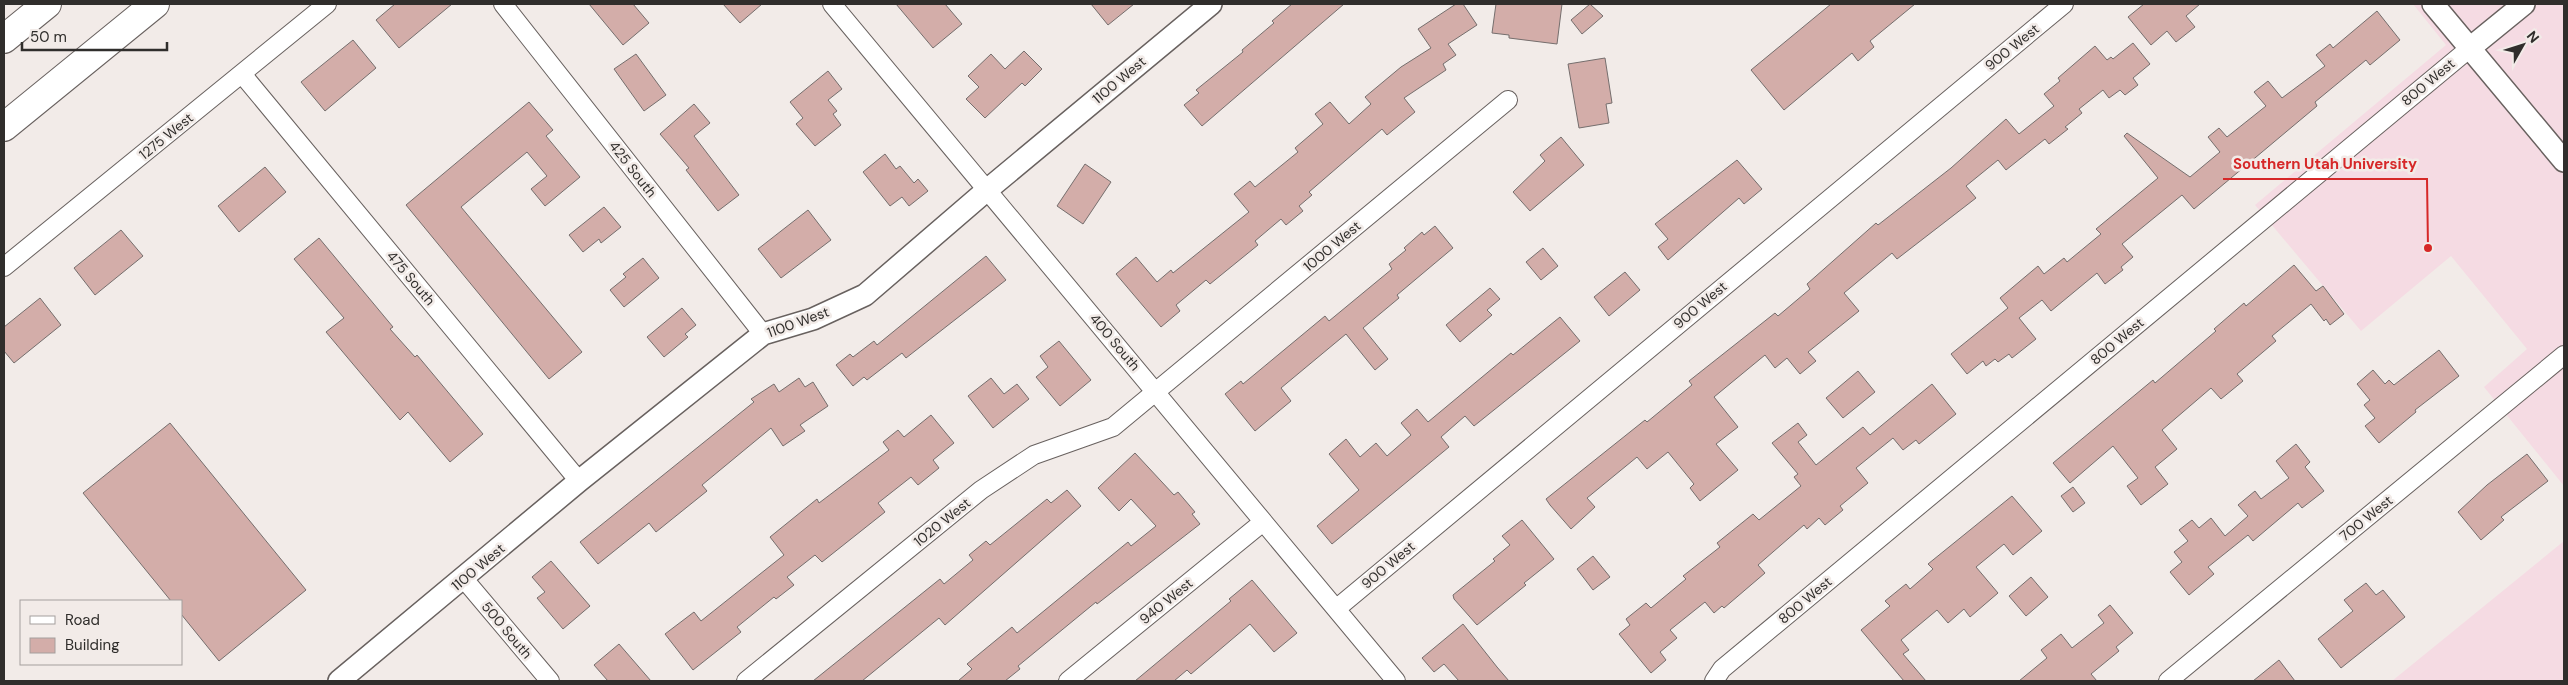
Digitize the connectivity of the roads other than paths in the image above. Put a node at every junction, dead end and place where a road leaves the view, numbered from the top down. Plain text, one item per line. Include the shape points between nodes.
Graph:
1 (47, 4) edge
2 (155, 4) edge
3 (327, 4) edge
4 (503, 4) edge
5 (832, 4) edge
6 (2063, 4) edge
7 (2433, 4) edge
8 (2524, 4) edge
9 (1204, 6) edge
10 (4, 39) edge
11 (2470, 48) junction
12 (242, 74) junction
13 (1508, 100) dead end
14 (4, 127) edge
15 (2564, 161) edge
16 (987, 190) junction
17 (4, 268) edge
18 (763, 334) junction
19 (2564, 355) edge
20 (1156, 392) junction
21 (579, 481) junction
22 (1263, 522) junction
23 (464, 578) junction
24 (1336, 609) junction
25 (339, 681) edge
26 (550, 681) edge
27 (746, 681) edge
28 (1068, 681) edge
29 (1396, 681) edge
30 (1714, 681) edge
31 (2168, 681) edge

1 - 10 highway
2 - 14 highway
3 - 12 street, 1275 West
4 - 18 street, 425 South
5 - 16 street, 400 South
6 - 24 street, 900 West
7 - 11 street
8 - 11 street, 800 West
9 - 16 street, 1100 West
11 - 15 street
11 - 30 street, 800 West via 1722,669
12 - 17 street, 1275 West
12 - 21 street, 475 South
13 - 20 street, 1000 West
16 - 18 street, 1100 West via 865,295 813,319
16 - 20 street, 400 South
18 - 21 street, 1100 West
19 - 31 street, 700 West
20 - 22 street, 400 South
20 - 27 street, 1020 West via 1113,426 1034,455 981,490
21 - 23 street, 1100 West
22 - 24 street, 400 South
22 - 28 street, 940 West
23 - 25 street, 1100 West
23 - 26 street, 500 South
24 - 29 street, 400 South

